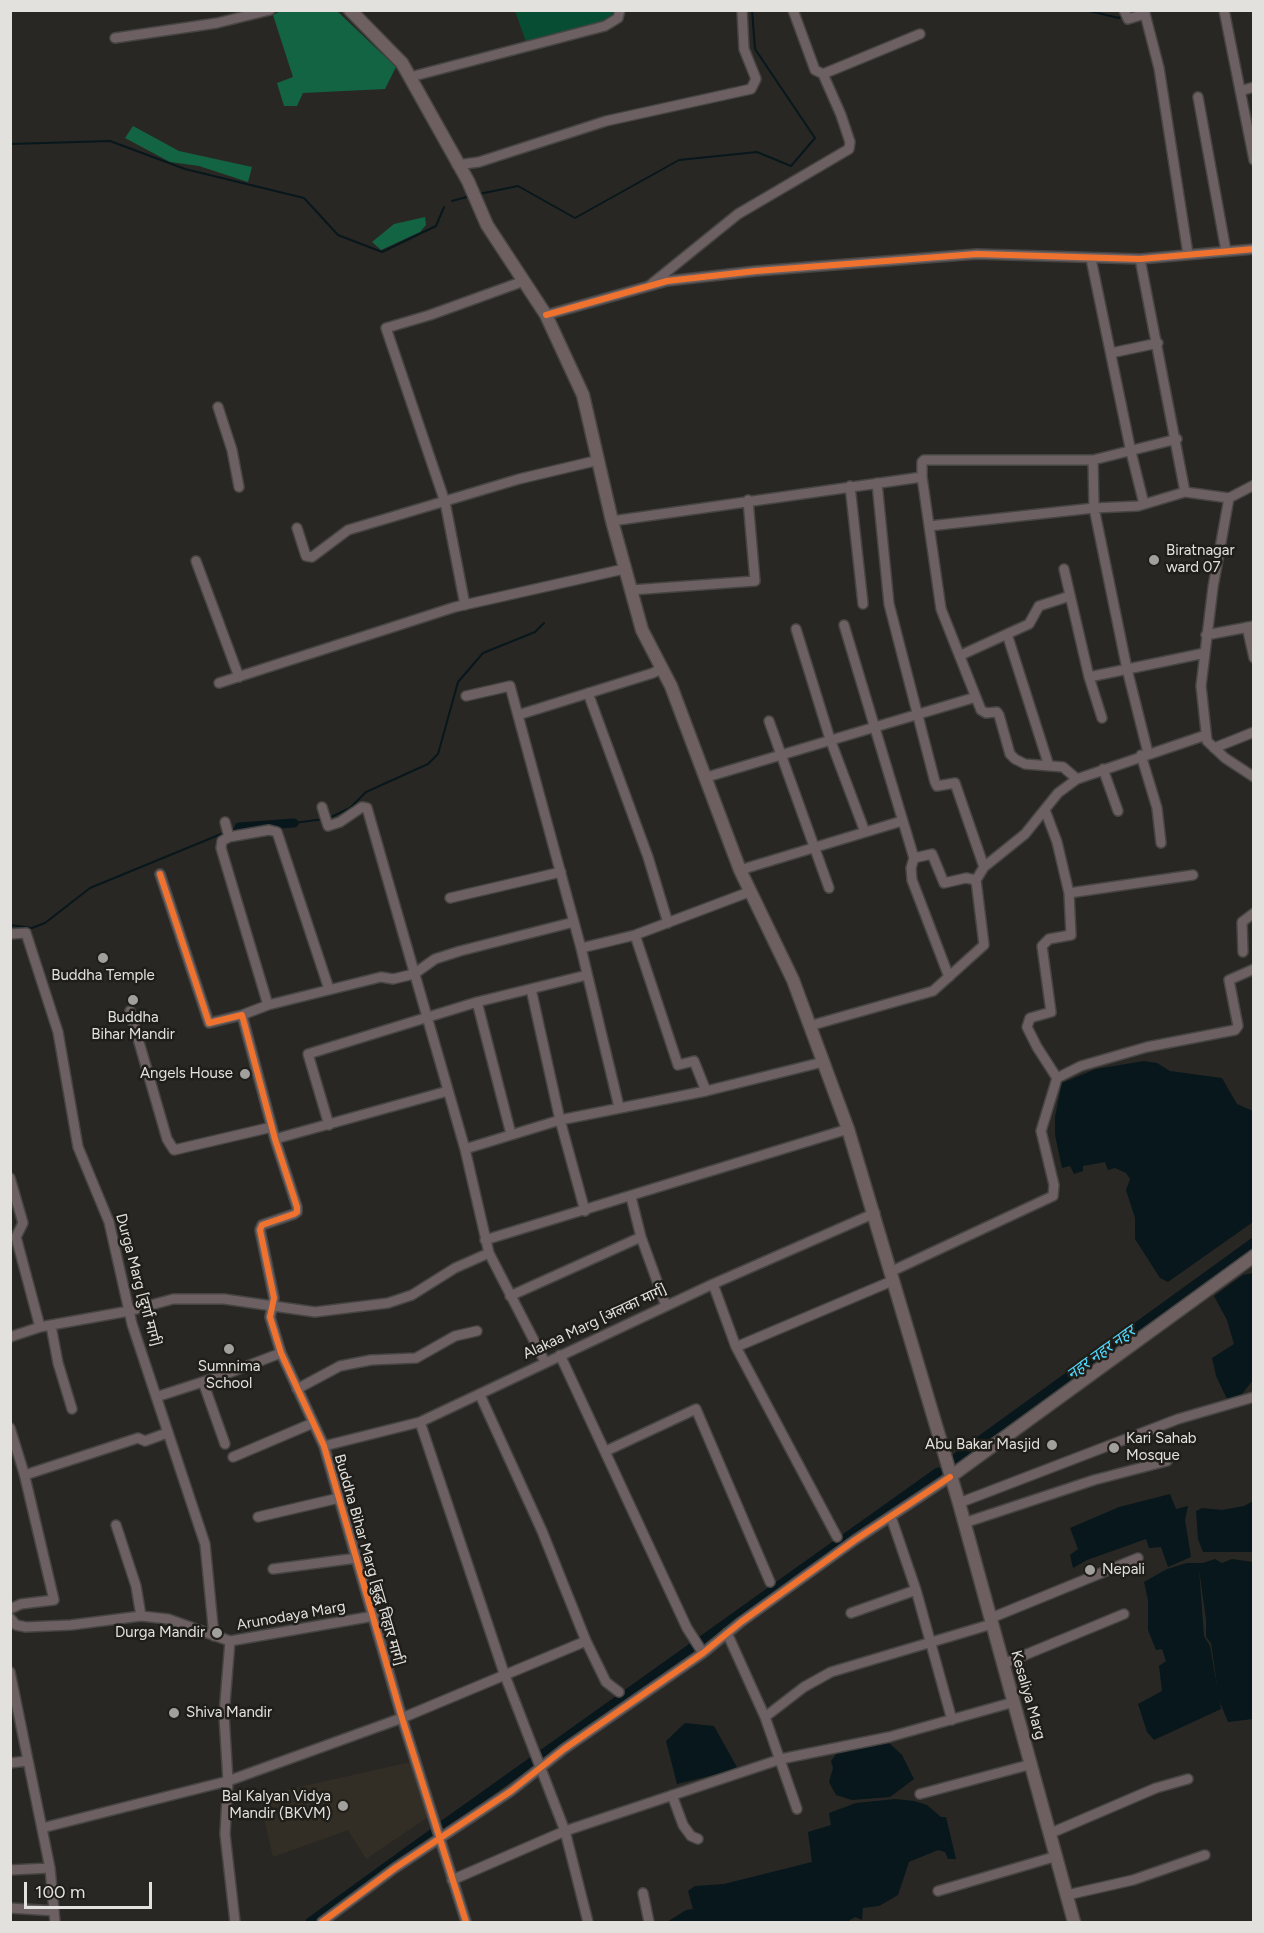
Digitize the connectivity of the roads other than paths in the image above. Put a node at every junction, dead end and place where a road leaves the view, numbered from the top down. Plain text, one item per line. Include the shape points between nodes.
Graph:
1 (270, 10) edge
2 (350, 10) edge
3 (620, 10) edge
4 (742, 10) edge
5 (793, 10) edge
6 (1224, 10) edge
7 (1125, 13) edge
8 (920, 34) dead end
9 (115, 38) dead end
10 (822, 74) junction
11 (410, 77) junction
12 (1254, 87) edge
13 (1240, 91) junction
14 (1198, 97) dead end
15 (1254, 160) edge
16 (457, 165) junction
17 (1254, 249) edge
18 (1226, 251) junction
19 (1188, 254) junction
20 (1091, 259) junction
21 (1140, 259) junction
22 (524, 281) junction
23 (647, 287) junction
24 (546, 315) junction
25 (1158, 342) junction
26 (1111, 353) junction
27 (218, 407) dead end
28 (1176, 439) junction
29 (1131, 452) junction
30 (599, 460) junction
31 (1093, 460) junction
32 (922, 477) junction
33 (878, 483) junction
34 (1254, 485) edge
35 (850, 486) junction
36 (239, 487) dead end
37 (1185, 492) junction
38 (1229, 498) junction
39 (748, 500) junction
40 (445, 502) junction
41 (1144, 504) junction
42 (1094, 508) junction
43 (612, 521) junction
44 (928, 526) junction
45 (297, 528) dead end
46 (196, 561) dead end
47 (624, 569) junction
48 (1064, 569) dead end
49 (631, 590) junction
50 (1070, 596) junction
51 (863, 604) dead end
52 (465, 605) junction
53 (844, 625) dead end
54 (1251, 626) edge
55 (795, 629) dead end
56 (1007, 634) junction
57 (1206, 635) junction
58 (1205, 653) junction
59 (961, 655) junction
60 (1254, 658) edge
61 (662, 668) junction
62 (1127, 669) junction
63 (239, 677) junction
64 (1089, 677) junction
65 (219, 683) dead end
66 (588, 693) junction
67 (466, 696) dead end
68 (976, 697) junction
69 (917, 713) junction
70 (518, 715) junction
71 (1102, 718) dead end
72 (769, 721) dead end
73 (876, 726) junction
74 (1254, 732) edge
75 (1206, 735) junction
76 (830, 739) junction
77 (1214, 748) junction
78 (1145, 754) junction
79 (779, 755) junction
80 (1049, 766) junction
81 (1103, 769) junction
82 (707, 777) junction
83 (1254, 777) edge
84 (1077, 779) junction
85 (322, 807) dead end
86 (1045, 810) junction
87 (1118, 812) dead end
88 (902, 821) junction
89 (225, 822) dead end
90 (864, 832) junction
91 (229, 837) junction
92 (1161, 843) dead end
93 (814, 847) junction
94 (914, 858) junction
95 (984, 867) junction
96 (740, 870) junction
97 (561, 872) junction
98 (160, 874) dead end
99 (1193, 876) dead end
100 (976, 880) junction
101 (829, 888) dead end
102 (749, 892) junction
103 (1069, 893) junction
104 (450, 898) dead end
105 (1254, 913) edge
106 (574, 922) junction
107 (669, 923) junction
108 (10, 934) edge
109 (635, 935) junction
110 (581, 948) junction
111 (1243, 952) dead end
112 (1254, 969) edge
113 (414, 974) junction
114 (587, 975) junction
115 (949, 977) junction
116 (329, 989) junction
117 (531, 989) junction
118 (477, 1002) junction
119 (268, 1005) junction
120 (130, 1011) dead end
121 (242, 1015) junction
122 (427, 1017) junction
123 (809, 1026) junction
124 (823, 1062) junction
125 (1057, 1078) junction
126 (448, 1091) junction
127 (706, 1091) junction
128 (619, 1107) junction
129 (560, 1120) junction
130 (328, 1125) junction
131 (272, 1127) junction
132 (848, 1129) junction
133 (511, 1134) junction
134 (275, 1139) junction
135 (465, 1149) junction
136 (10, 1178) edge
137 (631, 1197) junction
138 (585, 1211) junction
139 (875, 1213) junction
140 (640, 1237) junction
141 (485, 1240) junction
142 (489, 1253) junction
143 (1254, 1256) edge
144 (891, 1277) junction
145 (713, 1284) junction
146 (510, 1296) junction
147 (666, 1306) junction
148 (272, 1307) junction
149 (129, 1311) junction
150 (51, 1326) junction
151 (40, 1328) junction
152 (477, 1331) dead end
153 (10, 1337) edge
154 (736, 1347) junction
155 (281, 1353) junction
156 (560, 1355) junction
157 (545, 1362) junction
158 (203, 1382) junction
159 (297, 1389) junction
160 (480, 1395) junction
161 (156, 1397) junction
162 (1254, 1397) edge
163 (72, 1408) dead end
164 (420, 1422) junction
165 (313, 1423) junction
166 (10, 1428) edge
167 (167, 1433) junction
168 (225, 1444) dead end
169 (324, 1446) junction
170 (606, 1451) junction
171 (233, 1457) dead end
172 (1167, 1461) dead end
173 (25, 1475) junction
174 (950, 1477) junction
175 (339, 1498) junction
176 (959, 1503) junction
177 (258, 1517) dead end
178 (891, 1517) junction
179 (964, 1523) junction
180 (116, 1525) dead end
181 (837, 1537) dead end
182 (357, 1558) junction
183 (1138, 1558) dead end
184 (273, 1569) dead end
185 (770, 1582) dead end
186 (916, 1590) junction
187 (10, 1609) edge
188 (851, 1613) dead end
189 (1124, 1614) dead end
190 (141, 1616) junction
191 (374, 1616) junction
192 (10, 1618) edge
193 (991, 1621) junction
194 (727, 1633) junction
195 (214, 1636) junction
196 (230, 1641) junction
197 (586, 1641) junction
198 (929, 1642) junction
199 (702, 1651) junction
200 (1003, 1664) junction
201 (10, 1672) edge
202 (504, 1673) junction
203 (619, 1692) dead end
204 (1014, 1702) junction
205 (765, 1717) junction
206 (402, 1718) junction
207 (952, 1720) junction
208 (781, 1759) junction
209 (27, 1761) junction
210 (10, 1763) edge
211 (1032, 1764) junction
212 (542, 1766) junction
213 (1188, 1779) dead end
214 (228, 1781) junction
215 (920, 1794) dead end
216 (672, 1795) junction
217 (796, 1809) dead end
218 (42, 1828) junction
219 (565, 1831) junction
220 (1051, 1833) junction
221 (438, 1839) junction
222 (698, 1839) dead end
223 (1205, 1855) dead end
224 (1057, 1856) junction
225 (50, 1868) junction
226 (10, 1870) edge
227 (452, 1880) junction
228 (938, 1891) dead end
229 (643, 1893) dead end
230 (1066, 1895) junction
231 (10, 1908) edge
232 (54, 1911) junction
233 (55, 1923) edge
234 (235, 1923) edge
235 (322, 1923) edge
236 (466, 1923) edge
237 (588, 1923) edge
238 (649, 1923) edge
239 (1074, 1923) edge

1 - 9 street
2 - 11 main road, Kesaliya Marg via 402,63
3 - 11 street via 618,18 605,26
4 - 16 street via 744,49 756,80 751,89 606,121 479,162
5 - 10 street via 815,70
6 - 13 street
7 - 19 street via 1128,19 1145,14 1159,68
8 - 10 street
10 - 23 street via 841,115 849,149 738,214
11 - 16 main road, Kesaliya Marg
12 - 13 street
13 - 15 street
14 - 18 street
16 - 22 main road, Kesaliya Marg via 499,245
17 - 18 street
18 - 19 street
19 - 21 street
20 - 21 street
20 - 23 street via 977,254 756,272 667,281
20 - 26 street
21 - 25 street
22 - 24 main road, Kesaliya Marg
22 - 40 street via 386,328
23 - 24 street
24 - 30 main road, Kesaliya Marg via 584,395
25 - 26 street
25 - 28 street
26 - 29 street
27 - 36 street
28 - 29 street
28 - 37 street
29 - 31 street
29 - 41 street
30 - 40 street
30 - 43 main road, Kesaliya Marg
31 - 32 street via 924,460
31 - 42 street
32 - 33 street
32 - 44 street
33 - 35 street
33 - 69 street via 890,604
34 - 38 street
35 - 39 street
35 - 51 street
37 - 38 street
37 - 41 street
38 - 57 street
39 - 43 street
39 - 49 street via 755,581
40 - 45 street via 348,530 312,557 306,555
40 - 52 street
41 - 42 street
42 - 44 street
42 - 62 street
43 - 47 main road, Kesaliya Marg
44 - 59 street via 941,609
46 - 63 street
47 - 49 main road, Kesaliya Marg
47 - 52 street
48 - 50 street
49 - 61 main road, Kesaliya Marg via 645,638
50 - 56 street via 1039,606 1029,624
50 - 64 street
52 - 63 street
53 - 73 street
54 - 57 street
54 - 60 street
55 - 76 street
56 - 59 street
56 - 80 street
57 - 58 street
58 - 62 street
58 - 75 street via 1201,686
59 - 68 street
61 - 66 street
61 - 82 main road, Kesaliya Marg
62 - 64 street
62 - 78 street
63 - 65 street
64 - 71 street
66 - 70 street
66 - 107 street
67 - 70 street via 510,686
68 - 69 street
68 - 80 street via 983,712 999,715 1015,759
69 - 73 street
69 - 95 street via 935,782 937,786 955,783
70 - 97 street
72 - 79 street
73 - 76 street
73 - 88 street
74 - 77 street
75 - 77 street
75 - 78 street
76 - 79 street
76 - 90 street
77 - 83 street
78 - 81 street
78 - 92 street
79 - 82 street
79 - 93 street
80 - 84 street via 1063,767
81 - 84 street
81 - 87 street
82 - 96 main road, Kesaliya Marg
84 - 86 street via 1058,793
85 - 113 street via 328,826 362,807 367,808
86 - 95 street via 1025,834
86 - 103 street
88 - 90 street
88 - 94 street
89 - 91 street
90 - 93 street
91 - 116 street via 278,832
91 - 119 street via 222,841 221,848
93 - 96 street
93 - 101 street
94 - 100 street via 932,854 944,883
94 - 115 street via 912,880
95 - 100 street
96 - 102 main road, Kesaliya Marg
97 - 104 street
97 - 106 street
98 - 121 street via 209,1023
99 - 103 street
100 - 115 street via 984,945
102 - 107 street
102 - 123 main road, Kesaliya Marg via 793,980
103 - 125 street via 1071,935 1049,939 1042,946 1052,1012 1030,1018 1028,1027
105 - 111 street via 1242,922
106 - 110 street
106 - 113 street via 435,959
107 - 109 street
108 - 149 street, Durga Marg [दुर्गा मार्ग] via 26,933 58,1032 78,1147 114,1240
109 - 110 street
109 - 127 street via 678,1065 694,1061
110 - 114 street
112 - 125 street via 1229,980 1238,1026 1235,1030 1147,1047 1081,1066
113 - 116 street
113 - 122 street
114 - 117 street
114 - 128 street
115 - 123 street via 933,991
116 - 119 street
117 - 118 street
117 - 129 street
118 - 122 street
118 - 133 street
119 - 121 street
120 - 131 street via 167,1138 174,1150
121 - 131 street, Buddha Bihar Marg [बुद्ध विहार मार्ग]
122 - 126 street
122 - 130 street via 308,1054
123 - 124 main road, Kesaliya Marg
124 - 127 street
124 - 132 main road, Kesaliya Marg
125 - 144 street via 1041,1131 1054,1185 1053,1197
126 - 130 street
126 - 135 street
127 - 128 street
128 - 129 street
129 - 133 street
129 - 138 street
130 - 134 street
131 - 134 street, Buddha Bihar Marg [बुद्ध विहार मार्ग]
132 - 137 street
132 - 139 main road, Kesaliya Marg
133 - 135 street
134 - 148 street, Buddha Bihar Marg [बुद्ध विहार मार्ग] via 297,1212 260,1230 274,1298
135 - 141 street
136 - 151 street via 23,1223 16,1237
137 - 138 street
137 - 140 street
138 - 141 street
139 - 144 main road, Kesaliya Marg
139 - 145 street, Alakaa Marg [अलका मार्ग]
140 - 146 street
140 - 147 street
141 - 142 street
142 - 146 street
142 - 148 street via 395,1301 315,1312
143 - 174 main road
144 - 154 street
144 - 174 main road, Kesaliya Marg
145 - 147 street, Alakaa Marg [अलका मार्ग]
145 - 154 street
146 - 157 street
147 - 156 street, Alakaa Marg [अलका मार्ग]
148 - 149 street via 224,1299 187,1299
148 - 155 street, Buddha Bihar Marg [बुद्ध विहार मार्ग] via 270,1317
149 - 150 street
149 - 161 street, Durga Marg [दुर्गा मार्ग]
150 - 151 street
150 - 163 street via 57,1363
151 - 153 street
152 - 159 street via 455,1336 416,1358 340,1366
154 - 181 street
155 - 158 street
155 - 159 street, Buddha Bihar Marg [बुद्ध विहार मार्ग]
156 - 157 street, Alakaa Marg [अलका मार्ग]
156 - 170 street
157 - 160 street, Alakaa Marg [अलका मार्ग]
158 - 161 street
158 - 168 street
159 - 165 street, Buddha Bihar Marg [बुद्ध विहार मार्ग]
160 - 164 street, Alakaa Marg [अलका मार्ग]
160 - 197 street via 538,1520
161 - 167 street, Durga Marg [दुर्गा मार्ग]
162 - 176 street via 1178,1419
164 - 169 street, Alakaa Marg [अलका मार्ग]
164 - 202 street
165 - 169 street, Buddha Bihar Marg [बुद्ध विहार मार्ग]
165 - 171 street
166 - 173 street
167 - 173 street via 145,1441 138,1438
167 - 195 street, Durga Marg [दुर्गा मार्ग] via 205,1544
169 - 175 street, Buddha Bihar Marg [बुद्ध विहार मार्ग]
170 - 185 street via 696,1409
170 - 199 street via 693,1640
172 - 179 street via 1094,1480
173 - 187 street via 54,1600
174 - 176 main road, Kesaliya Marg
174 - 178 street
175 - 177 street
175 - 182 street, Buddha Bihar Marg [बुद्ध विहार मार्ग]
176 - 179 main road, Kesaliya Marg
178 - 186 street
178 - 194 street
179 - 193 main road, Kesaliya Marg
180 - 190 street via 136,1586
182 - 184 street
182 - 191 street, Buddha Bihar Marg [बुद्ध विहार मार्ग]
183 - 193 street
186 - 188 street
186 - 198 street
189 - 200 street
190 - 192 street, Arunodaya Marg via 26,1627 16,1625
190 - 195 street, Arunodaya Marg via 168,1619
191 - 196 street, Arunodaya Marg
191 - 206 street, Buddha Bihar Marg [बुद्ध विहार मार्ग]
193 - 198 street
193 - 200 main road, Kesaliya Marg
194 - 199 street
194 - 205 street
195 - 196 street, Arunodaya Marg
196 - 214 street via 224,1715
197 - 202 street
197 - 203 street via 606,1682
198 - 205 street via 831,1672
198 - 207 street
199 - 212 street
200 - 204 main road, Kesaliya Marg
201 - 209 street
202 - 206 street
202 - 212 street
204 - 207 street
204 - 211 main road, Kesaliya Marg
205 - 208 street
206 - 214 street
206 - 221 street, Buddha Bihar Marg [बुद्ध विहार मार्ग]
207 - 208 street
208 - 216 street
208 - 217 street
209 - 210 street
209 - 218 street
211 - 215 street
211 - 220 main road, Kesaliya Marg
212 - 219 street
212 - 221 street
213 - 220 street via 1156,1788
214 - 218 street
214 - 234 street via 225,1834
216 - 219 street
216 - 222 street via 683,1825
218 - 225 street
219 - 227 street
219 - 237 street
220 - 224 main road, Kesaliya Marg
221 - 227 street, Buddha Bihar Marg [बुद्ध विहार मार्ग]
221 - 235 street
223 - 230 street via 1133,1880
224 - 228 street
224 - 230 main road, Kesaliya Marg
225 - 226 street
225 - 232 street
227 - 236 street, Buddha Bihar Marg [बुद्ध विहार मार्ग]
229 - 238 street
230 - 239 main road, Kesaliya Marg
231 - 232 street
232 - 233 street

